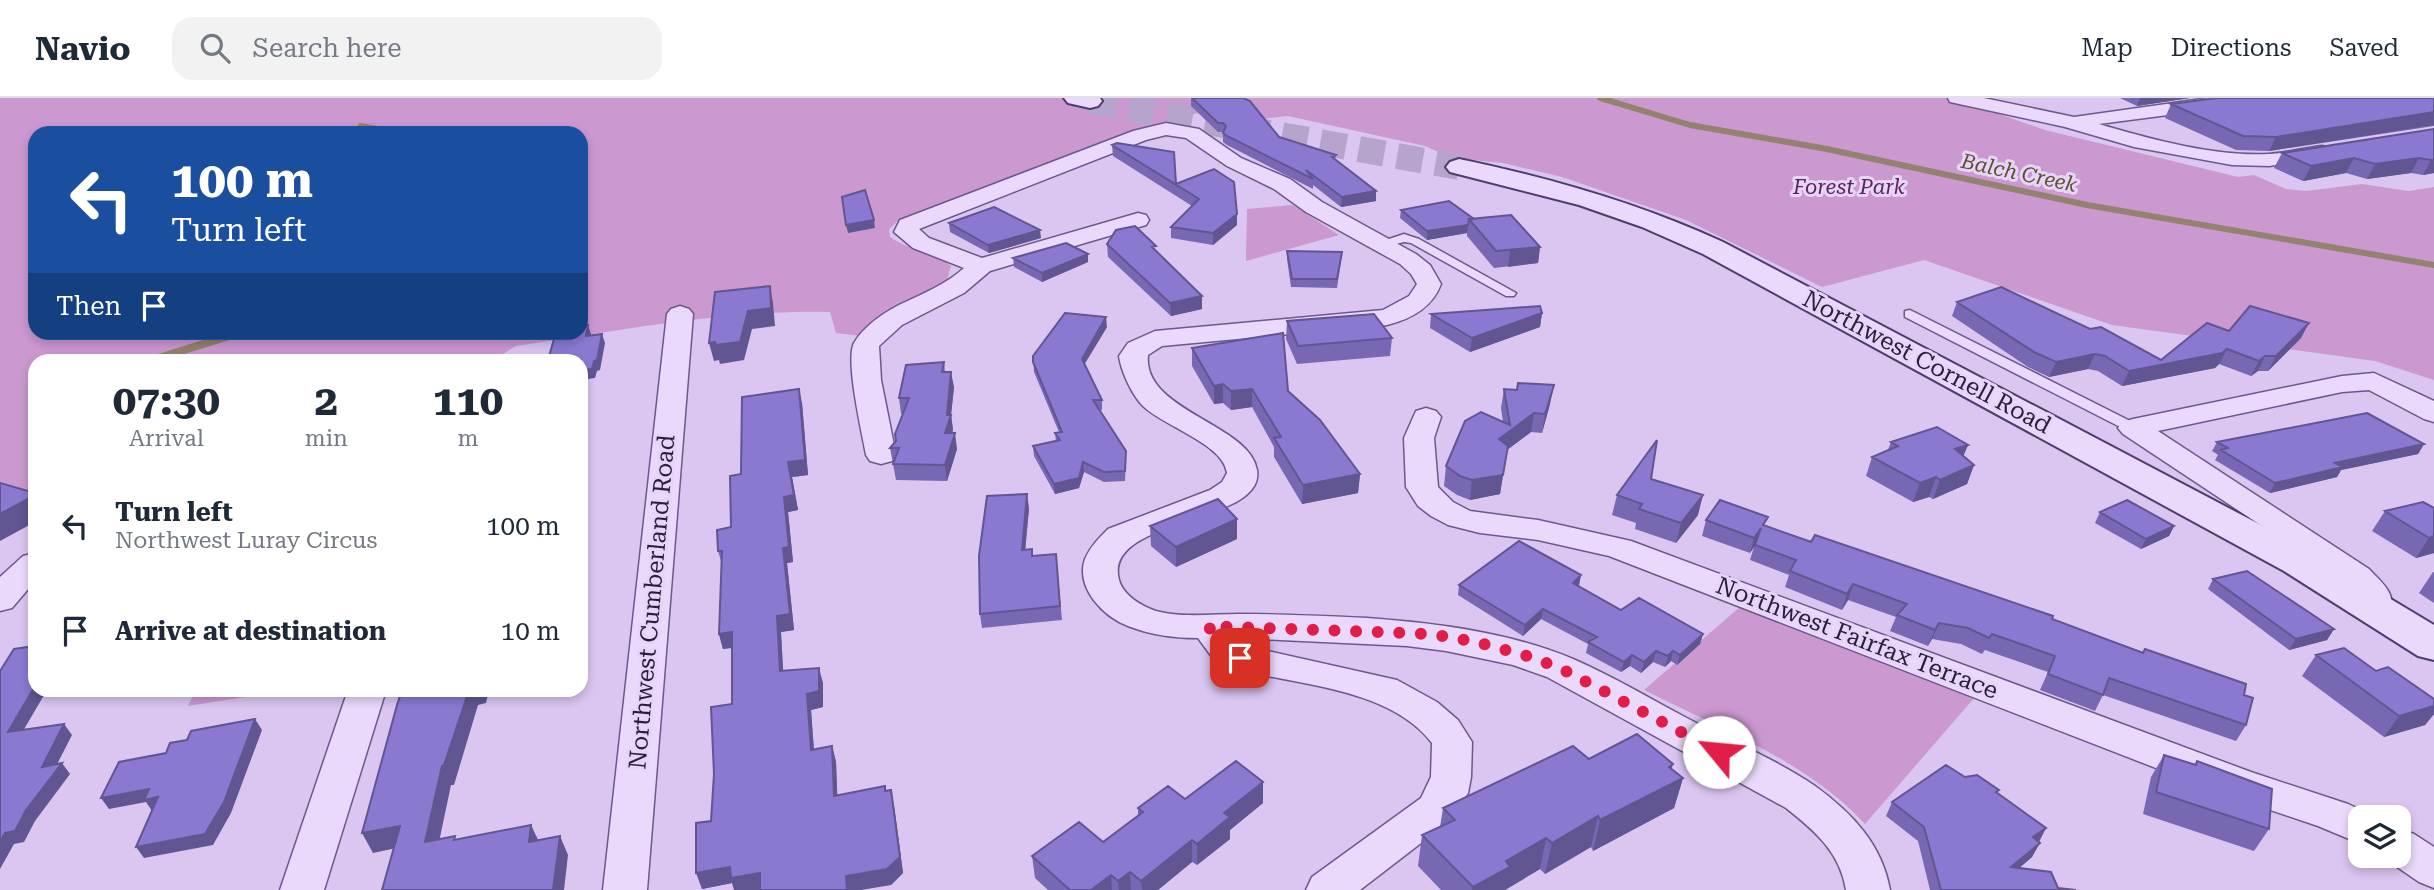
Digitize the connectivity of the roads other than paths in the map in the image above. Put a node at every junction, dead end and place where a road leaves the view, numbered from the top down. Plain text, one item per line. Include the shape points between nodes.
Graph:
1 (1957, 98) edge
2 (2252, 98) edge
3 (2069, 122) junction
4 (2338, 149) edge
5 (1459, 167) tunnel mouth
6 (1138, 220) dead end
7 (1380, 244) junction
8 (981, 266) junction
9 (1510, 293) dead end
10 (680, 314) dead end
11 (1910, 314) dead end
12 (2434, 413) edge
13 (1426, 417) dead end
14 (2133, 428) junction
15 (881, 454) dead end
16 (28, 570) edge
17 (0, 600) edge
18 (2375, 607) junction
19 (1208, 626) junction
20 (2434, 645) edge
21 (364, 697) edge
22 (2348, 822) edge
23 (2411, 854) edge
24 (2434, 870) edge
25 (302, 890) edge
26 (625, 890) edge
27 (1328, 890) edge
28 (1868, 890) edge

1 - 3 street
2 - 3 street
3 - 4 street via 2232,159 2269,160
5 - 18 main road, Northwest Cornell Road via 1620,208 1704,244 2246,533
6 - 8 street
7 - 8 street via 1282,184 1234,162 1192,133 1166,129 923,217 905,229 908,236
7 - 9 lane via 1404,238 1415,241
7 - 19 street via 1421,270 1429,284 1413,306 1401,312 1366,321 1155,339 1133,356 1153,400 1232,451 1242,472 1234,490 1218,499 1107,545 1100,571 1103,588 1115,604 1146,621
8 - 15 street via 954,288 897,317 866,346 867,380
10 - 26 street, Northwest Cumberland Road
11 - 14 lane
12 - 14 street via 2374,381
13 - 22 street, Northwest Fairfax Terrace via 1419,438 1422,487 1429,499 1459,518 1619,548
14 - 18 street, Northwest Cornell Road via 2357,577 2375,597
16 - 17 street
18 - 20 main road, Northwest Cornell Road
19 - 27 street via 1228,652 1240,658 1384,689 1423,712 1452,742 1451,777 1436,809
19 - 28 street via 1431,634 1549,664 1814,806 1857,854
21 - 25 street
23 - 24 street

